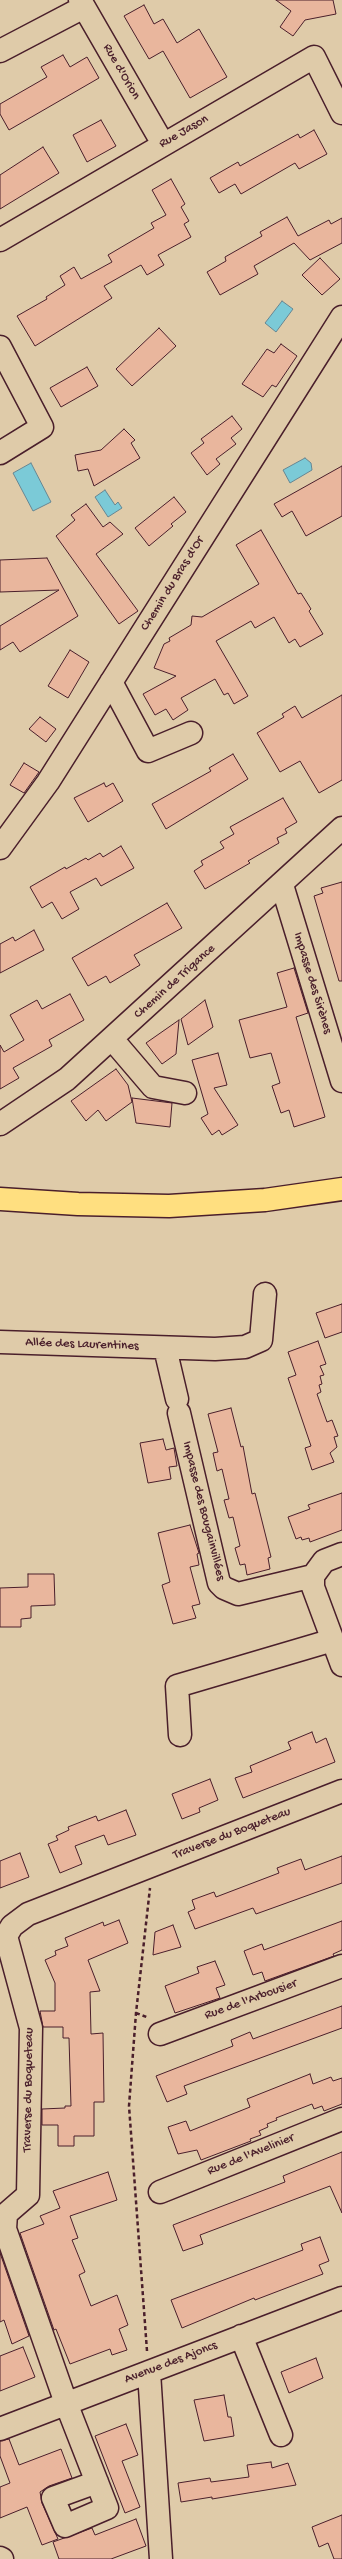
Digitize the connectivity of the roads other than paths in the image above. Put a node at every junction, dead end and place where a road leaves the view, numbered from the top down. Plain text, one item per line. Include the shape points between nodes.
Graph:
1 (82, 4) edge
2 (0, 51) edge
3 (342, 113) edge
4 (163, 144) junction
5 (0, 240) edge
6 (342, 317) edge
7 (0, 347) edge
8 (0, 453) edge
9 (111, 682) junction
10 (191, 733) dead end
11 (342, 828) edge
12 (0, 848) edge
13 (282, 885) junction
14 (112, 1038) junction
15 (342, 1081) edge
16 (185, 1093) dead end
17 (0, 1124) edge
18 (342, 1189) edge
19 (0, 1199) edge
20 (265, 1294) dead end
21 (0, 1342) edge
22 (165, 1348) junction
23 (342, 1554) edge
24 (313, 1576) junction
25 (333, 1640) junction
26 (342, 1665) edge
27 (180, 1734) dead end
28 (342, 1791) edge
29 (342, 1966) edge
30 (160, 2034) dead end
31 (342, 2119) edge
32 (160, 2192) dead end
33 (342, 2298) edge
34 (241, 2336) junction
35 (148, 2372) junction
36 (66, 2404) junction
37 (0, 2429) edge
38 (281, 2435) dead end
39 (97, 2482) dead end
40 (161, 2559) edge

1 - 2 street
1 - 4 street, Rue d'Orion
3 - 4 street, Rue Jason via 314,57
4 - 5 street, Rue Jason
6 - 9 street, Chemin du Bras d'Or
7 - 8 street via 42,427
9 - 10 street via 148,751
9 - 12 street, Chemin du Bras d'Or via 48,782
11 - 13 street, Chemin de Trigance
13 - 14 street, Chemin de Trigance
13 - 15 street, Impasse des Sirènes
14 - 16 street via 153,1087
14 - 17 street, Chemin de Trigance via 67,1079
18 - 19 main road via 265,1200 169,1206
20 - 22 street, Allée des Laurentines via 261,1340 245,1346 215,1350
21 - 22 street, Allée des Laurentines
22 - 24 street, Impasse des Bougainvillées via 219,1583 238,1594
23 - 24 street via 324,1561
24 - 25 street via 313,1588
25 - 26 street
25 - 27 street via 177,1686
28 - 36 street, Traverse du Boqueteau via 28,1914 12,1926 6,1936 31,2028 28,2195 6,2214 5,2229
29 - 30 street, Rue de l'Arbousier
31 - 32 street, Rue de l'Avelinier
33 - 34 street, Avenue des Ajoncs
34 - 35 street, Avenue des Ajoncs
34 - 38 street
35 - 36 street, Avenue des Ajoncs
35 - 40 street
36 - 37 street, Avenue des Ajoncs
36 - 39 street

